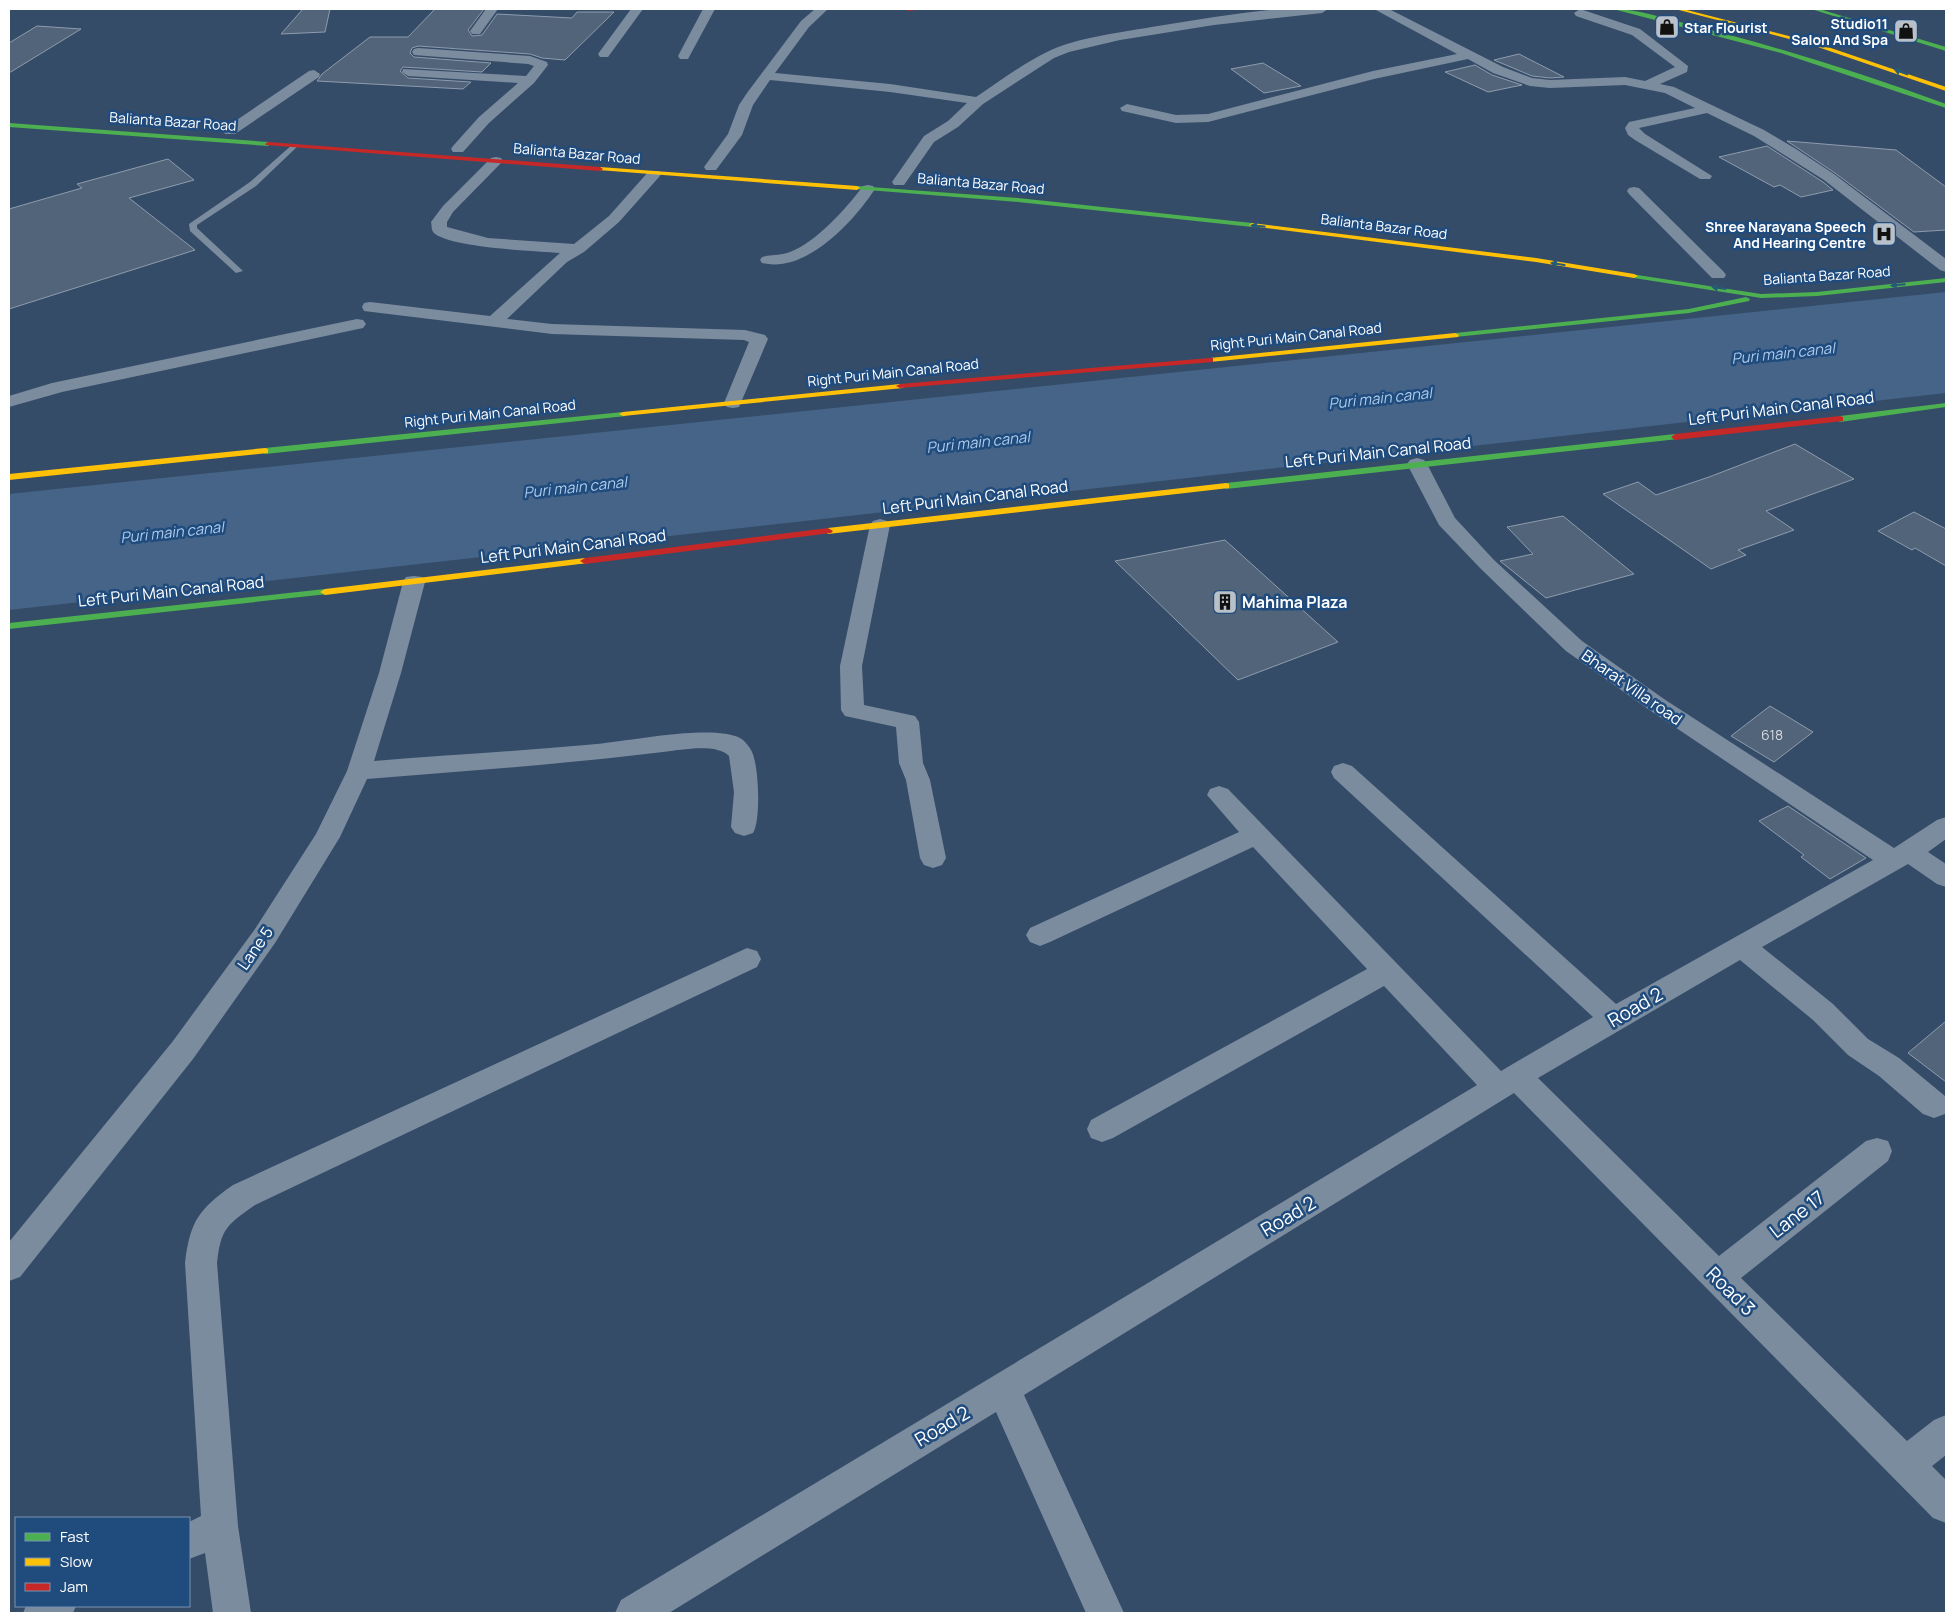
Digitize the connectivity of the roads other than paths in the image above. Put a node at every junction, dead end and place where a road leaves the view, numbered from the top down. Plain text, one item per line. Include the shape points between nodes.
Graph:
1 (492, 9) edge
2 (637, 9) edge
3 (709, 9) edge
4 (822, 9) edge
5 (908, 9) edge
6 (921, 9) edge
7 (1322, 9) edge
8 (1380, 9) edge
9 (1616, 9) edge
10 (1678, 9) edge
11 (1814, 9) edge
12 (1580, 13) dead end
13 (476, 31) dead end
14 (1946, 49) edge
15 (418, 52) dead end
16 (604, 54) dead end
17 (1470, 55) junction
18 (684, 56) dead end
19 (408, 72) dead end
20 (314, 74) dead end
21 (767, 76) junction
22 (529, 80) junction
23 (1648, 84) junction
24 (1946, 89) edge
25 (978, 101) junction
26 (1946, 106) edge
27 (1127, 108) dead end
28 (1709, 109) junction
29 (9, 115) edge
30 (9, 125) edge
31 (230, 131) junction
32 (295, 145) junction
33 (458, 149) junction
34 (496, 161) junction
35 (711, 167) junction
36 (654, 174) junction
37 (1705, 176) dead end
38 (899, 182) junction
39 (868, 189) junction
40 (1634, 191) dead end
41 (578, 249) junction
42 (768, 260) dead end
43 (1610, 260) dead end
44 (1946, 268) edge
45 (239, 271) dead end
46 (1698, 272) dead end
47 (1897, 274) dead end
48 (1725, 276) joint
49 (1946, 280) edge
50 (1759, 291) junction
51 (370, 308) dead end
52 (494, 322) junction
53 (357, 324) dead end
54 (9, 402) edge
55 (733, 403) junction
56 (1946, 405) edge
57 (1417, 464) junction
58 (9, 477) edge
59 (880, 525) junction
60 (414, 582) junction
61 (9, 626) edge
62 (359, 771) junction
63 (1343, 772) dead end
64 (1219, 795) dead end
65 (1946, 826) edge
66 (744, 827) dead end
67 (1256, 834) junction
68 (1901, 856) junction
69 (933, 858) dead end
70 (1946, 877) edge
71 (1040, 935) dead end
72 (1742, 946) junction
73 (747, 959) dead end
74 (1387, 971) junction
75 (1614, 1019) junction
76 (1507, 1082) junction
77 (1934, 1105) dead end
78 (1102, 1128) dead end
79 (1877, 1151) dead end
80 (9, 1266) edge
81 (1717, 1277) junction
82 (1004, 1389) junction
83 (1946, 1432) edge
84 (1906, 1466) junction
85 (1946, 1505) edge
86 (220, 1526) junction
87 (190, 1541) edge
88 (55, 1607) edge
89 (42, 1613) edge
90 (232, 1613) edge
91 (634, 1613) edge
92 (1105, 1613) edge

1 - 13 street
2 - 16 street
3 - 18 street
4 - 21 street via 805,24
5 - 6 main road
7 - 25 street via 1214,21 1065,49 1050,55
8 - 17 street
9 - 26 main road via 1748,40 1879,81
24 -> 10 main road via 1887,67 1727,19
11 - 14 main road
12 - 23 street via 1636,32 1682,66 1677,73
15 - 22 street via 538,62 541,68
17 - 23 street via 1530,82 1625,81
17 - 27 street via 1373,75 1208,118 1176,119
19 - 22 street
20 - 31 street
21 - 25 street via 890,88
21 - 35 street via 746,105 735,135
22 - 33 street via 484,120
23 - 28 street
25 - 38 street via 953,124 929,139
28 - 37 street via 1645,122 1632,128 1640,137
28 - 44 street via 1759,133 1829,177
29 - 31 main road, Balianta Bazar Road
30 - 32 main road, Balianta Bazar Road
31 - 33 main road, Balianta Bazar Road
32 - 34 main road, Balianta Bazar Road
32 - 45 lane via 253,184 194,224 193,229
33 - 35 main road, Balianta Bazar Road
34 - 36 main road, Balianta Bazar Road
34 - 41 street via 448,209 439,222 440,230 473,240
35 - 38 main road, Balianta Bazar Road
36 - 39 main road, Balianta Bazar Road
36 - 41 street via 614,219
38 - 43 main road, Balianta Bazar Road via 1114,199
39 - 42 street via 842,219 796,256
50 -> 39 main road, Balianta Bazar Road via 1359,237 1028,201
40 - 48 street
41 - 52 street via 562,259
44 - 47 main road, Balianta Bazar Road
46 - 48 main road
49 -> 50 main road, Balianta Bazar Road via 1817,294
50 - 55 main road, Right Puri Main Canal Road via 1689,311 1616,319
51 - 52 street
52 - 55 street via 560,329 744,334 759,339
53 - 54 street via 58,387
55 - 58 main road, Right Puri Main Canal Road
56 - 57 main road, Left Puri Main Canal Road
57 - 59 main road, Left Puri Main Canal Road
57 - 68 street, Bharat Villa road via 1446,521 1574,646 1656,704
59 - 60 main road, Left Puri Main Canal Road
59 - 69 street via 852,666 853,710 907,722 911,763 918,780
60 - 61 main road, Left Puri Main Canal Road
60 - 62 street, Lane 5
62 - 66 street via 716,741 732,744 741,752 746,792
62 - 80 street, Lane 5 via 327,837 265,936 183,1050
63 - 75 street
64 - 67 street, Road 3
65 - 68 street, Road 2
67 - 71 street
67 - 74 street, Road 3
68 - 70 street, Bharat Villa road
68 - 72 street, Road 2
72 - 75 street, Road 2
72 - 77 street via 1823,1012 1858,1047
73 - 86 street via 244,1195 216,1215 204,1238 201,1263
74 - 76 street, Road 3
74 - 78 street
75 - 76 street, Road 2
76 - 81 street, Road 3
76 - 82 street, Road 2
79 - 81 street, Lane 17
81 - 84 street, Road 3
82 - 91 street, Road 2
82 - 92 street
83 - 84 street
84 - 85 street, Road 3
86 - 87 street
86 - 90 street
88 - 89 street

